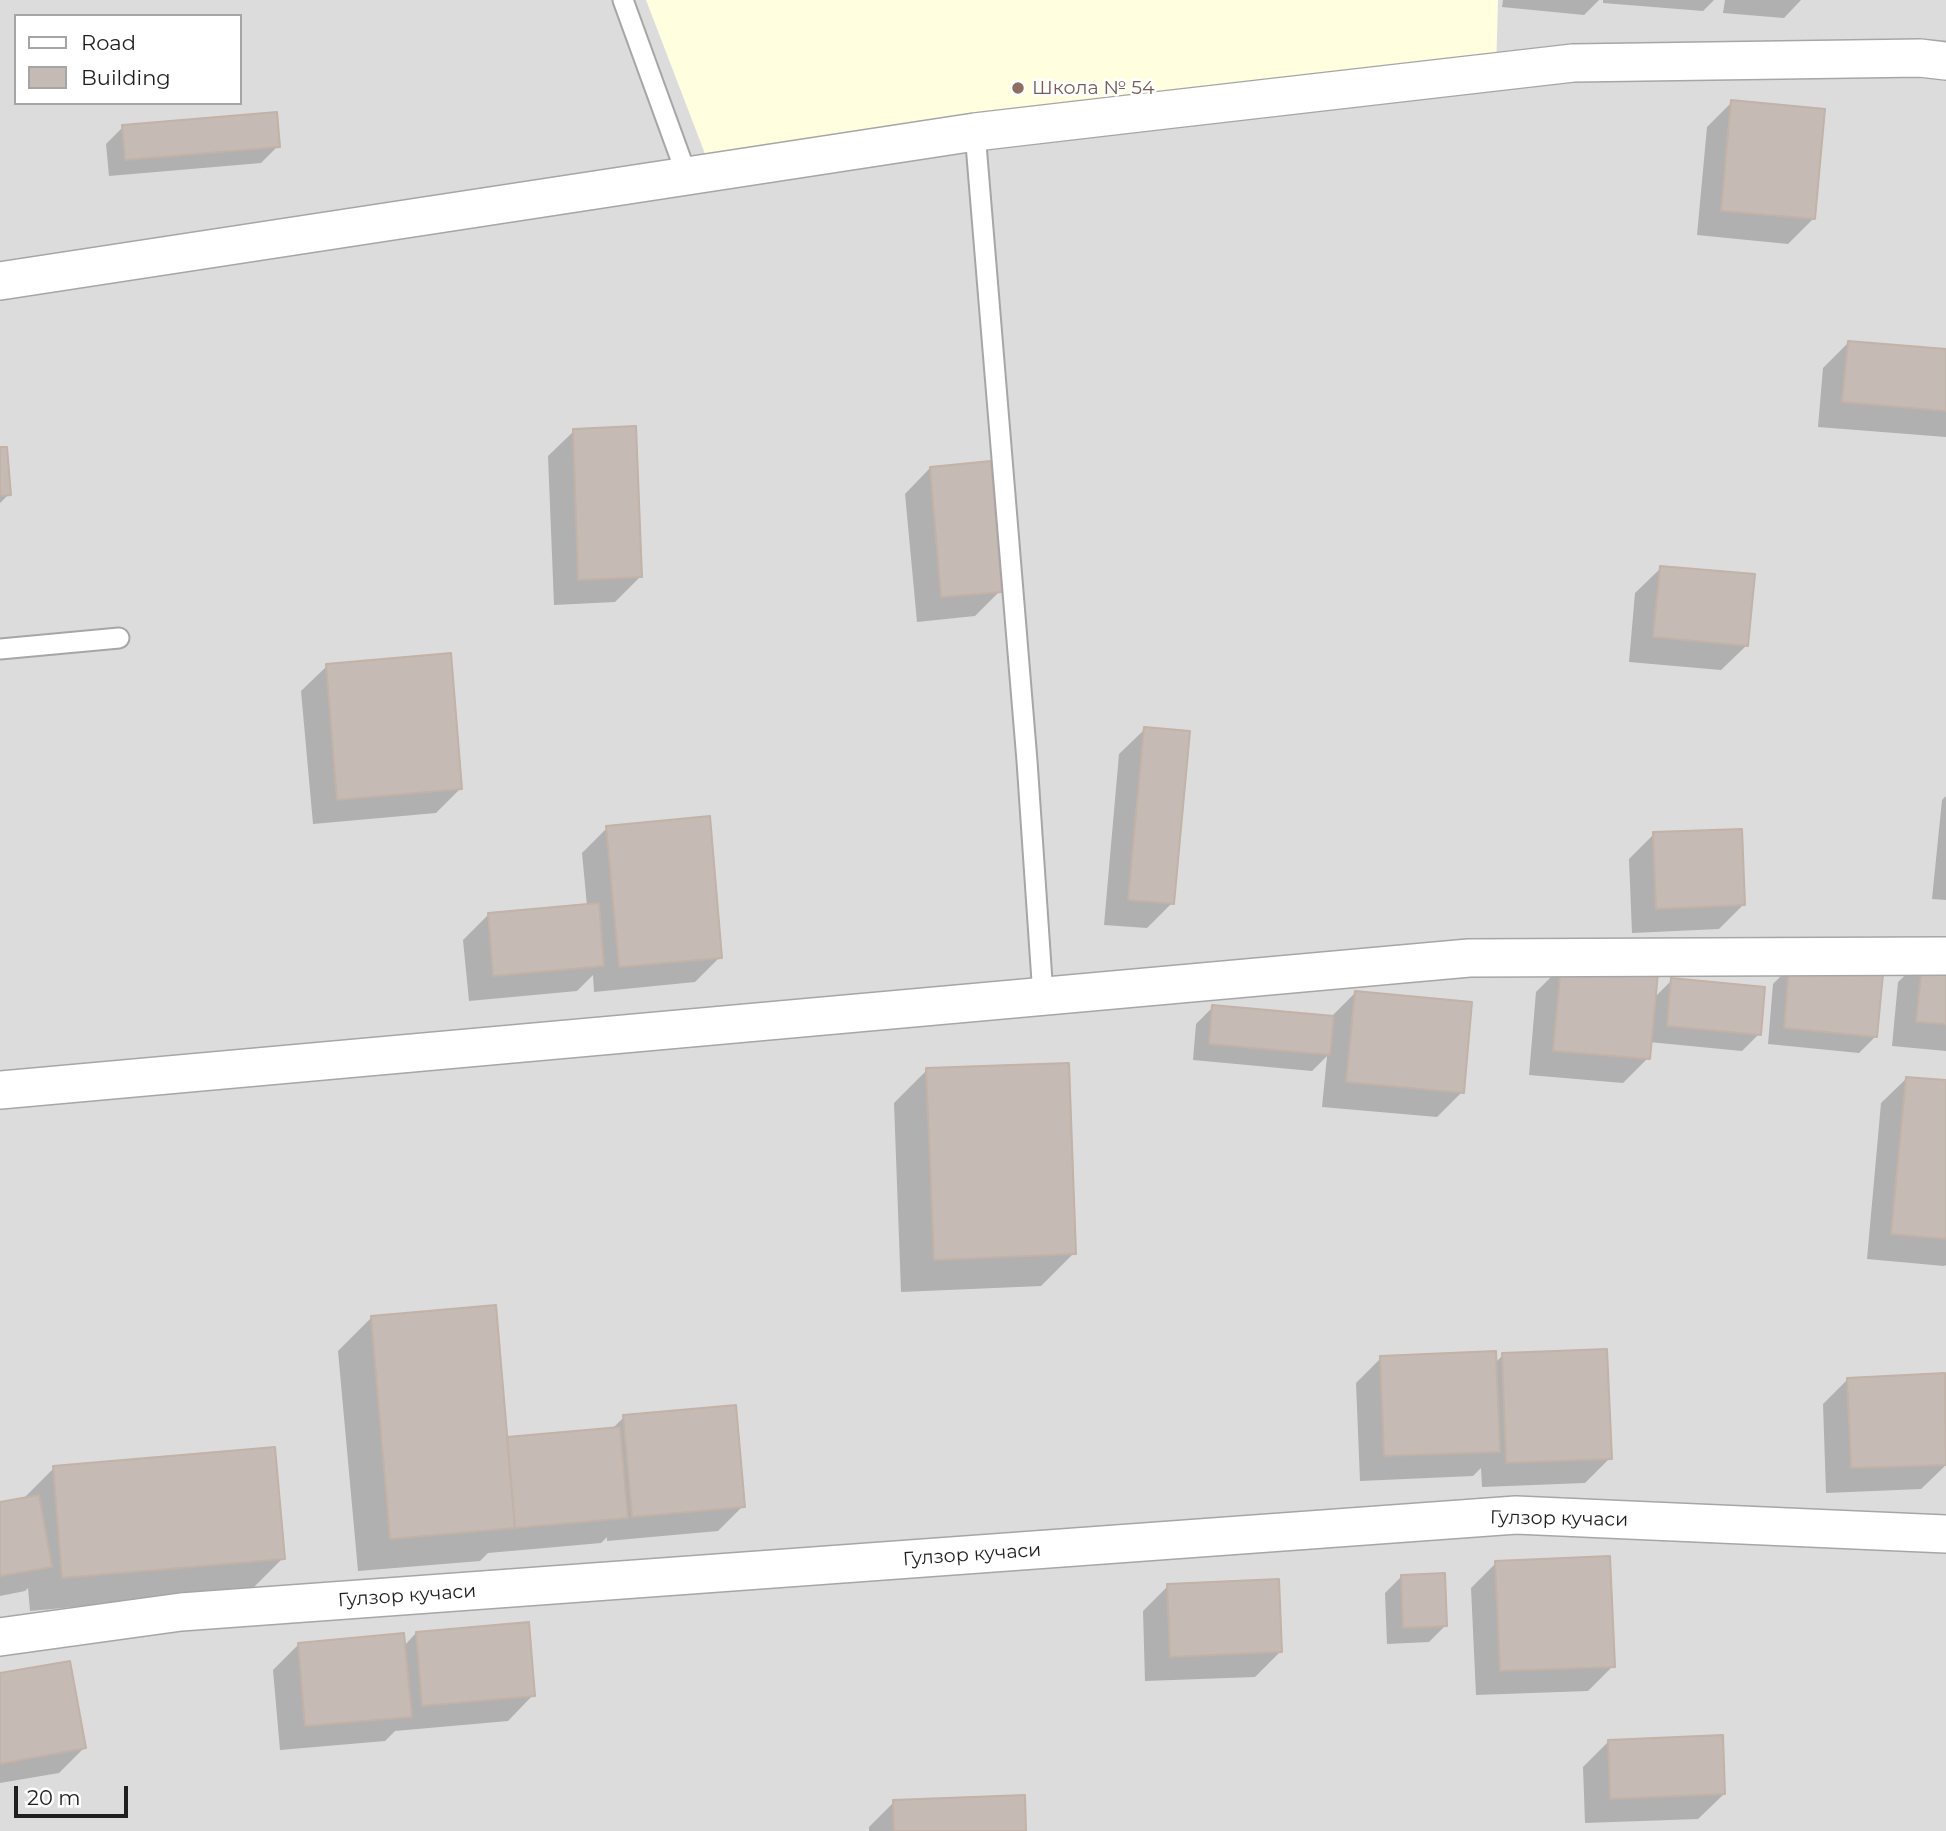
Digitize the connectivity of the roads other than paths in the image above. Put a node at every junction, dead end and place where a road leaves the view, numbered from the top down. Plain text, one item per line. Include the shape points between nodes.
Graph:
1 (623, 0) edge
2 (1946, 61) edge
3 (975, 132) junction
4 (687, 176) junction
5 (0, 281) edge
6 (119, 638) dead end
7 (0, 649) edge
8 (1946, 956) edge
9 (1043, 996) junction
10 (0, 1090) edge
11 (1946, 1534) edge
12 (0, 1637) edge

1 - 4 lane
2 - 3 street via 1573,63
3 - 4 street
3 - 9 lane
4 - 5 street
6 - 7 lane
8 - 9 street via 1469,958
9 - 10 street
11 - 12 street, Гулзор кучаси via 1517,1515 181,1612

